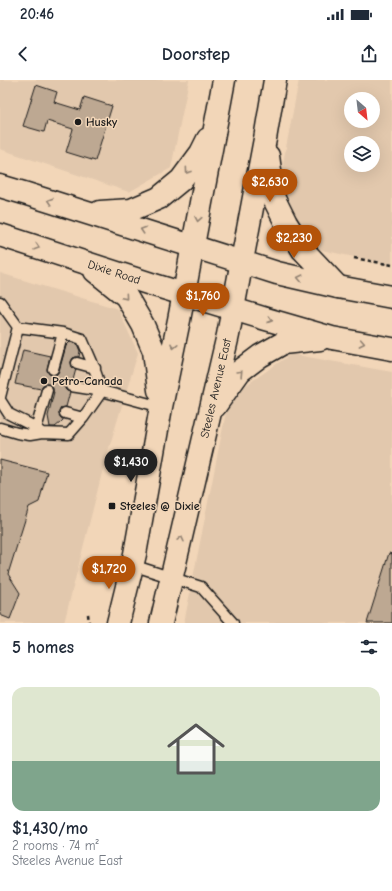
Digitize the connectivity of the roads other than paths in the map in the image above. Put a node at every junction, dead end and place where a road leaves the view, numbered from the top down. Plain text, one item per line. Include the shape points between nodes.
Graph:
1 (224, 80) edge
2 (275, 80) edge
3 (215, 126) junction
4 (265, 139) junction
5 (0, 186) edge
6 (87, 213) junction
7 (0, 235) edge
8 (193, 246) junction
9 (241, 262) junction
10 (85, 263) junction
11 (338, 287) junction
12 (184, 294) junction
13 (392, 297) edge
14 (0, 302) edge
15 (232, 309) junction
16 (18, 326) junction
17 (63, 333) junction
18 (332, 338) junction
19 (392, 349) edge
20 (77, 363) dead end
21 (94, 368) junction
22 (53, 369) dead end
23 (2, 379) edge
24 (72, 386) dead end
25 (47, 390) dead end
26 (102, 391) junction
27 (0, 399) edge
28 (161, 407) junction
29 (65, 413) dead end
30 (208, 415) junction
31 (83, 418) junction
32 (0, 428) edge
33 (39, 431) junction
34 (132, 565) junction
35 (172, 577) junction
36 (118, 623) edge
37 (161, 623) edge
38 (233, 623) edge

1 - 3 main road
2 - 4 main road, Steeles Avenue East
3 -> 6 main road via 201,153 181,180 159,198 131,210
3 -> 8 main road
4 - 9 main road, Steeles Avenue East
4 - 11 main road via 274,199 303,250
6 -> 5 main road
8 -> 6 main road
7 -> 10 main road, Dixie Road
8 - 9 main road
8 - 12 main road
11 -> 9 main road
9 - 15 main road, Steeles Avenue East
10 - 12 main road, Dixie Road
10 -> 28 main road via 126,296 143,325 154,351
11 - 13 main road
12 - 15 main road, Dixie Road
12 -> 28 main road
14 - 16 lane
15 -> 18 main road, Dixie Road
15 - 30 main road, Steeles Avenue East
16 - 17 lane
16 - 23 lane
17 - 21 lane via 82,339
17 - 22 lane via 60,357
18 -> 19 main road, Dixie Road
30 -> 18 main road via 240,372 260,356 283,343
20 - 21 lane
21 - 26 lane
23 - 27 lane
24 - 26 lane
25 - 33 lane via 46,407
26 - 28 lane
26 - 31 lane
27 - 33 lane via 9,414
28 - 34 main road
29 - 31 lane
35 -> 30 main road, Steeles Avenue East
31 - 33 lane via 69,434
32 - 33 lane via 30,435
34 - 35 lane
34 - 36 main road
35 - 37 main road, Steeles Avenue East
35 - 38 lane via 201,587

